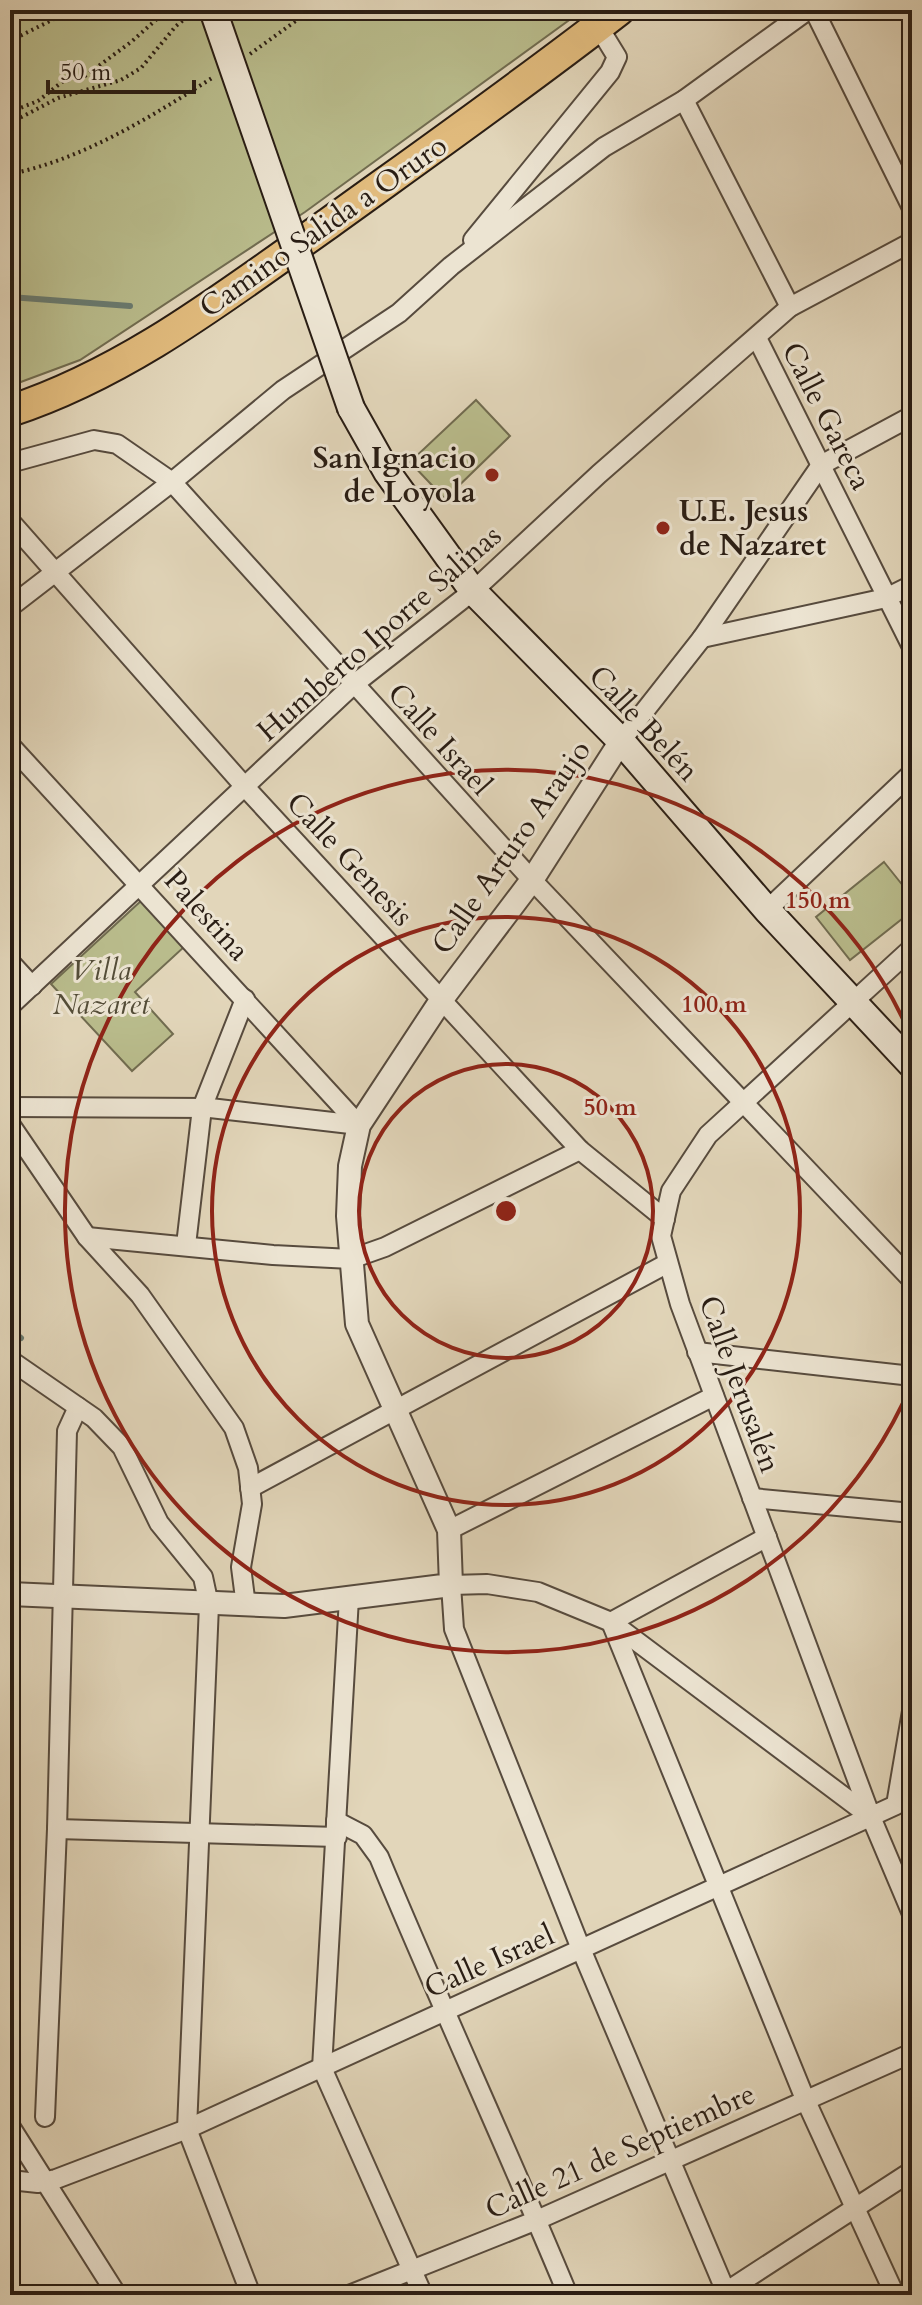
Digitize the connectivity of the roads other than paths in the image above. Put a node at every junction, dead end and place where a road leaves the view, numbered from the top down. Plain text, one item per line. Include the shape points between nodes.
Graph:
1 (213, 10) edge
2 (808, 10) edge
3 (814, 10) edge
4 (609, 18) edge
5 (684, 100) junction
6 (912, 208) edge
7 (912, 242) edge
8 (451, 266) junction
9 (790, 307) junction
10 (757, 338) junction
11 (10, 411) edge
12 (912, 416) edge
13 (10, 463) edge
14 (821, 465) junction
15 (172, 482) junction
16 (10, 521) edge
17 (51, 572) junction
18 (912, 585) edge
19 (473, 591) junction
20 (886, 598) junction
21 (10, 607) edge
22 (702, 638) junction
23 (912, 647) edge
24 (353, 685) junction
25 (621, 741) junction
26 (10, 745) edge
27 (912, 773) edge
28 (246, 788) junction
29 (532, 880) junction
30 (142, 886) junction
31 (767, 910) junction
32 (912, 948) edge
33 (10, 962) edge
34 (32, 986) junction
35 (245, 999) junction
36 (442, 999) junction
37 (853, 1002) junction
38 (10, 1006) edge
39 (912, 1065) edge
40 (744, 1102) junction
41 (10, 1107) edge
42 (202, 1108) junction
43 (10, 1124) edge
44 (359, 1125) junction
45 (580, 1150) junction
46 (665, 1219) junction
47 (87, 1237) junction
48 (186, 1245) junction
49 (351, 1259) junction
50 (668, 1263) junction
51 (912, 1280) edge
52 (697, 1352) junction
53 (10, 1360) edge
54 (912, 1376) edge
55 (714, 1396) junction
56 (78, 1407) junction
57 (398, 1411) junction
58 (250, 1488) junction
59 (752, 1498) junction
60 (912, 1513) edge
61 (449, 1530) junction
62 (767, 1537) junction
63 (451, 1585) junction
64 (10, 1594) edge
65 (63, 1597) junction
66 (349, 1598) junction
67 (209, 1605) junction
68 (246, 1606) junction
69 (611, 1622) junction
70 (912, 1711) edge
71 (904, 1806) edge
72 (871, 1817) junction
73 (57, 1829) junction
74 (336, 1829) junction
75 (197, 1833) junction
76 (718, 1887) junction
77 (912, 1914) edge
78 (581, 1949) junction
79 (443, 2012) junction
80 (912, 2053) edge
81 (322, 2068) junction
82 (805, 2099) junction
83 (45, 2117) dead end
84 (10, 2126) edge
85 (187, 2129) junction
86 (673, 2162) junction
87 (912, 2171) edge
88 (10, 2180) edge
89 (46, 2182) junction
90 (856, 2205) junction
91 (537, 2220) junction
92 (411, 2269) junction
93 (110, 2292) edge
94 (724, 2293) edge
95 (251, 2295) edge
96 (349, 2295) edge
97 (423, 2295) edge
98 (568, 2295) edge
99 (895, 2295) edge

1 - 19 main road, Calle Belén, bridge via 351,408 387,472
2 - 5 street
3 - 6 street
4 - 8 street via 617,57 610,72
4 - 11 highway, Camino Salida a Oruro via 205,311 100,375
5 - 8 street via 604,147
5 - 9 street
7 - 9 street, Humberto Iporre Salinas
8 - 15 street via 399,313 283,390
9 - 10 street, Humberto Iporre Salinas
10 - 14 street, Calle Gareca
10 - 19 street, Humberto Iporre Salinas
12 - 14 street, Calle Arturo Araujo
13 - 15 street, Calle Israel via 94,440 117,444
14 - 20 street, Calle Gareca
14 - 22 street, Calle Arturo Araujo
15 - 17 street
15 - 24 street, Calle Israel
16 - 17 street, Calle Genesis
17 - 21 street
17 - 28 street, Calle Genesis
18 - 20 street
19 - 24 street, Humberto Iporre Salinas
19 - 25 main road, Calle Belén
20 - 22 street
20 - 23 street, Calle Gareca
22 - 25 street, Calle Arturo Araujo
24 - 28 street, Humberto Iporre Salinas
24 - 29 street, Calle Israel
25 - 29 street, Calle Arturo Araujo
25 - 31 main road, Calle Belén
26 - 30 street, Palestina
27 - 31 street
28 - 30 street, Humberto Iporre Salinas
28 - 36 street, Calle Genesis
29 - 36 street, Calle Arturo Araujo
29 - 40 street, Calle Israel
30 - 34 street, Humberto Iporre Salinas
30 - 35 street, Palestina
31 - 37 main road, Calle Belén
32 - 37 street, Calle Jerusalén
33 - 34 street
34 - 38 street, Humberto Iporre Salinas
35 - 42 street
35 - 44 street, Palestina
36 - 44 street, Calle Arturo Araujo
36 - 45 street, Calle Genesis
37 - 39 main road, Calle Belén
37 - 40 street, Calle Jerusalén
40 - 46 street, Calle Jerusalén via 708,1135 671,1191
40 - 51 street, Calle Israel
41 - 42 street
42 - 44 street
42 - 48 street
43 - 47 street
44 - 49 street, Calle Arturo Araujo via 350,1166
45 - 46 street, Calle Genesis
45 - 49 street
46 - 50 street, Calle Jerusalén via 661,1236
47 - 48 street
47 - 58 street via 140,1295 234,1428
48 - 49 street
49 - 57 street, Calle Arturo Araujo via 357,1324
50 - 52 street, Calle Jerusalén
50 - 57 street
52 - 54 street
52 - 55 street, Calle Jerusalén
53 - 56 street
55 - 59 street, Calle Jerusalén
55 - 61 street
56 - 65 street via 67,1431
56 - 67 street via 122,1447 159,1523 203,1577
57 - 58 street
57 - 61 street, Calle Arturo Araujo
58 - 68 street via 241,1567
59 - 60 street
59 - 62 street, Calle Jerusalén
61 - 63 street
62 - 69 street
62 - 72 street, Calle Jerusalén
63 - 66 street
63 - 69 street via 538,1592
63 - 78 street via 454,1629
64 - 65 street
65 - 67 street
65 - 73 street
66 - 68 street
66 - 74 street
67 - 68 street
67 - 75 street
69 - 72 street
69 - 76 street
70 - 71 street, Calle Israel
71 - 72 street, Calle Israel
72 - 76 street, Calle Israel
72 - 77 street, Calle Jerusalén
73 - 75 street
73 - 83 street
74 - 75 street
74 - 79 street via 363,1835 379,1857
74 - 81 street
75 - 85 street
76 - 78 street, Calle Israel
76 - 82 street
78 - 79 street, Calle Israel
78 - 86 street
79 - 81 street, Calle Israel
79 - 91 street
80 - 82 street, Calle 21 de Septiembre
81 - 85 street, Calle Israel
81 - 92 street
82 - 86 street, Calle 21 de Septiembre
82 - 90 street
84 - 89 street
85 - 89 street, Calle Israel
85 - 95 street
86 - 91 street, Calle 21 de Septiembre
86 - 94 street
87 - 90 street
88 - 89 street, Calle Israel
89 - 93 street
90 - 94 street
90 - 99 street
91 - 92 street, Calle 21 de Septiembre
91 - 98 street
92 - 96 street, Calle 21 de Septiembre
92 - 97 street

